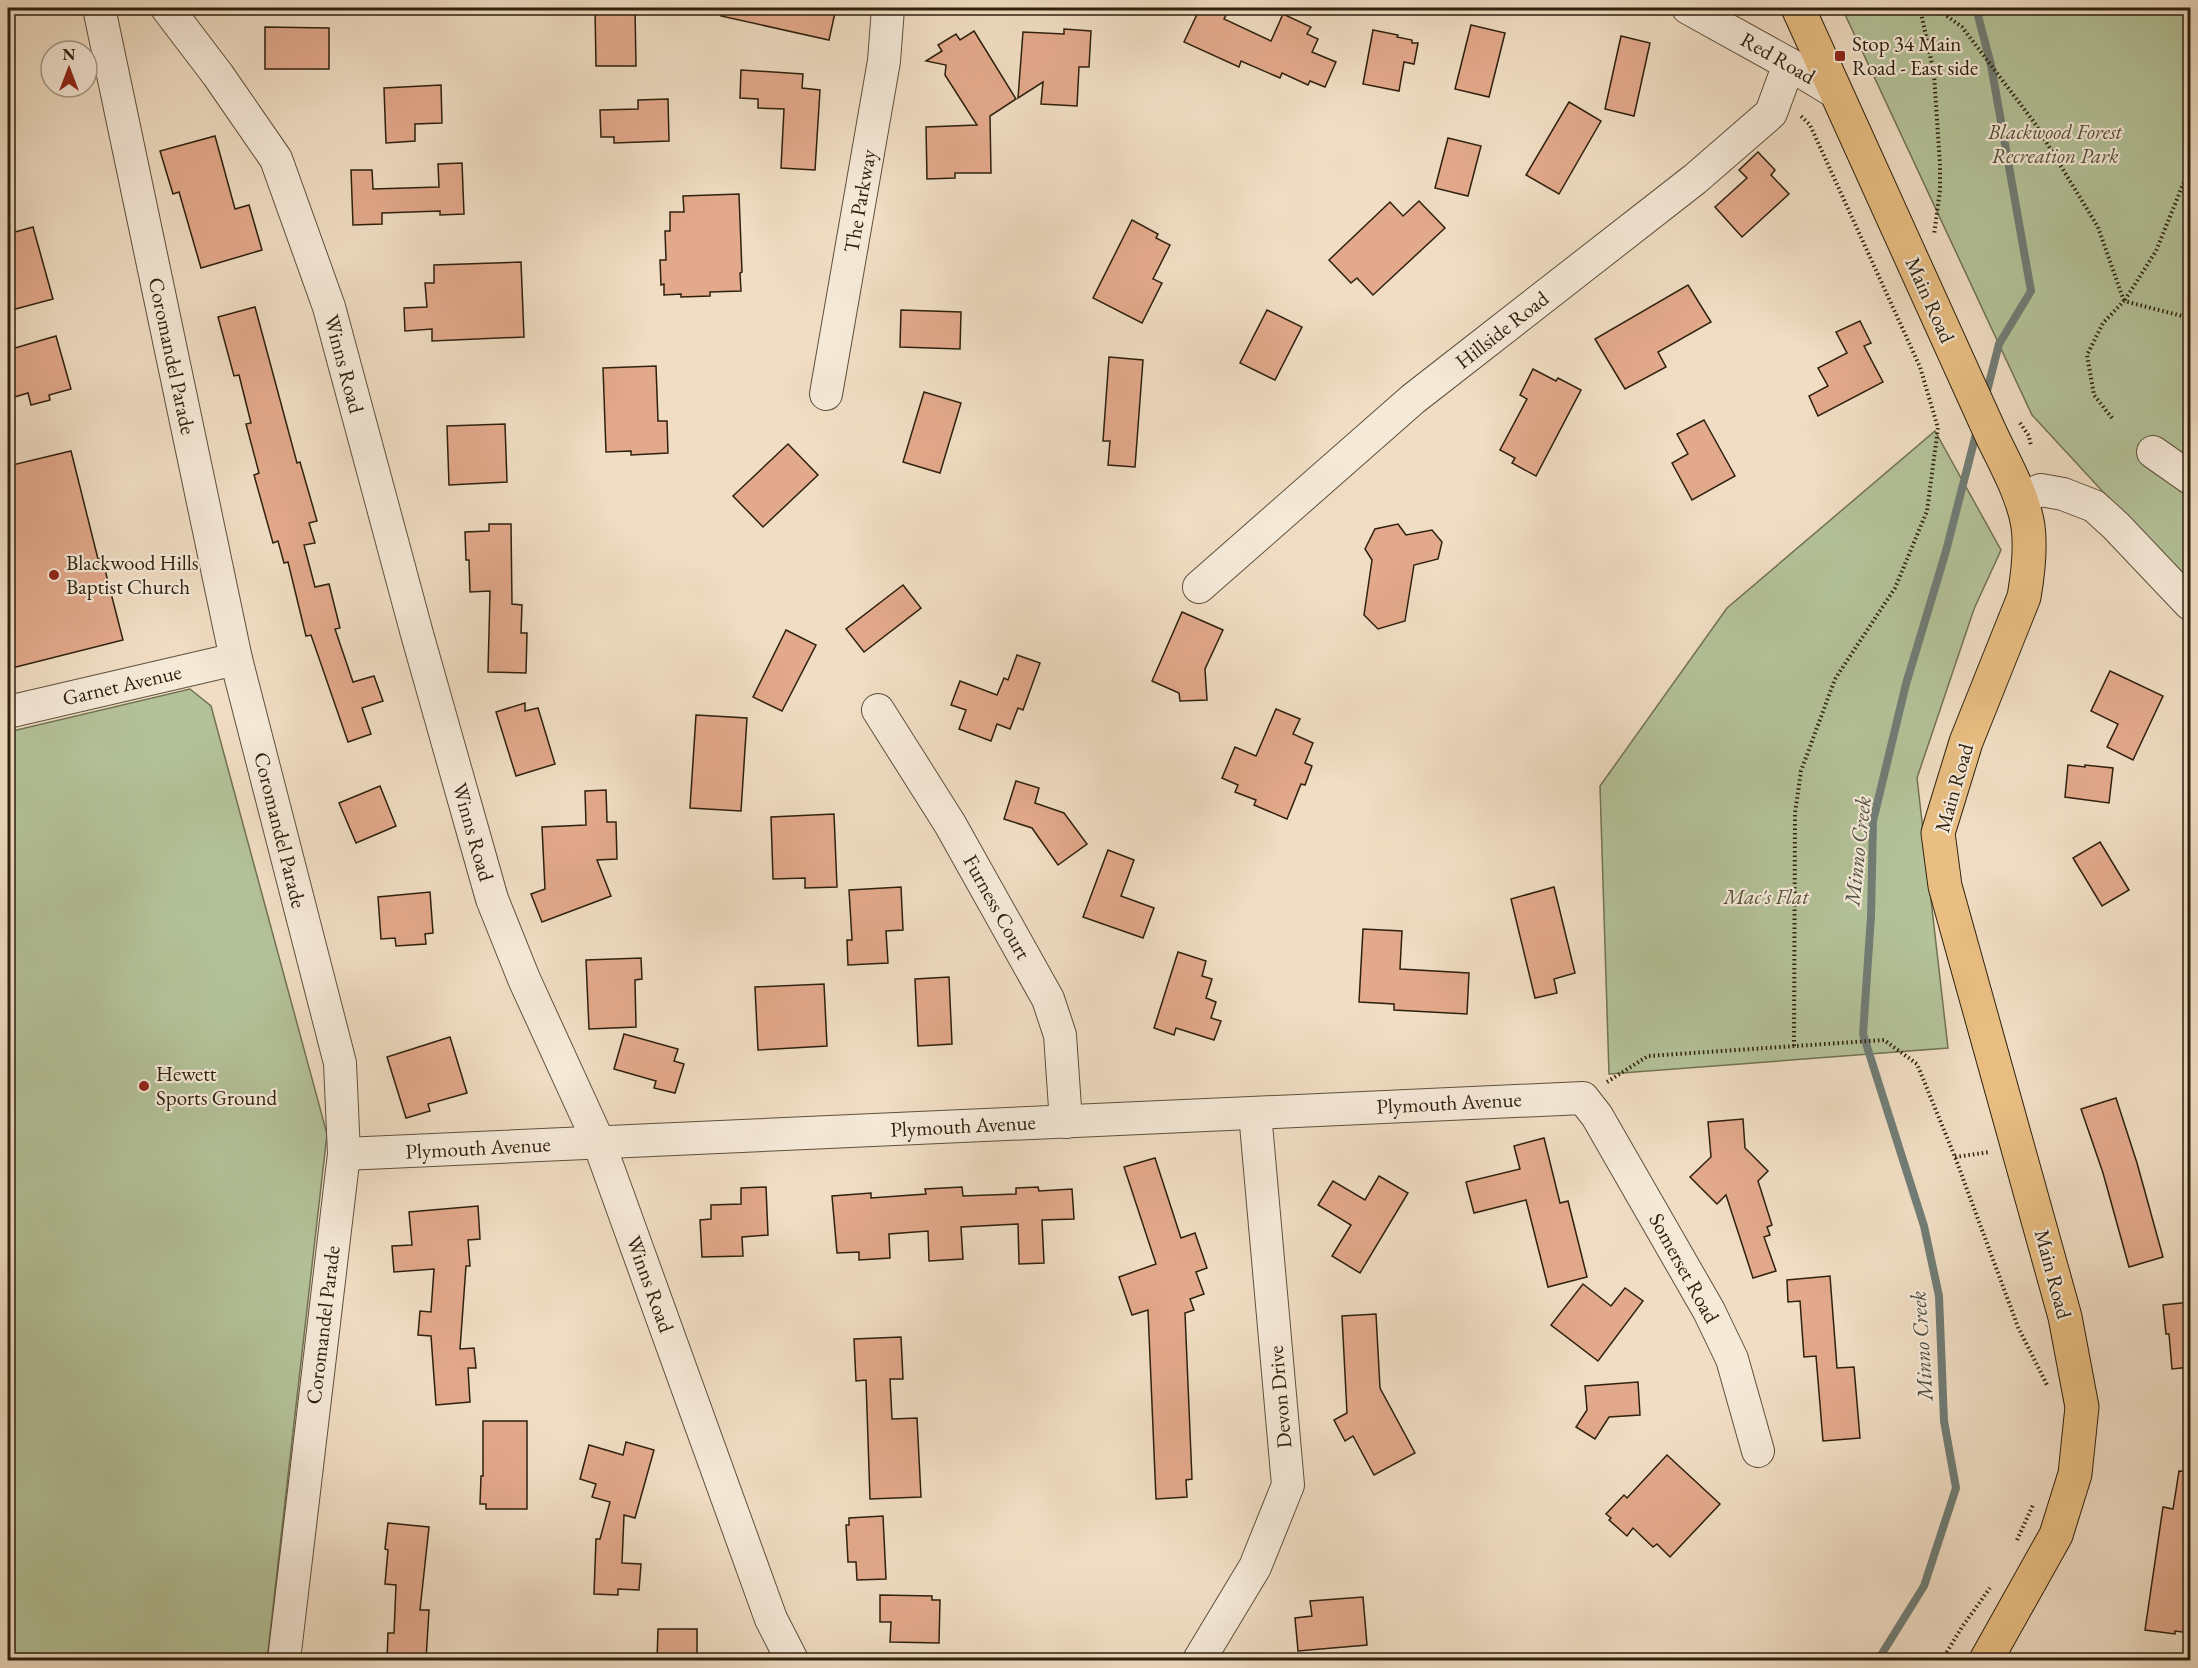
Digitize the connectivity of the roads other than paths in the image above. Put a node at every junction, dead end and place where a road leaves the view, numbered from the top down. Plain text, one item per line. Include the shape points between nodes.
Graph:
1 (99, 8) edge
2 (166, 8) edge
3 (888, 8) edge
4 (1688, 8) edge
5 (1798, 8) edge
6 (1789, 64) junction
7 (1835, 92) junction
8 (826, 394) dead end
9 (2153, 452) dead end
10 (2190, 478) edge
11 (2030, 494) junction
12 (1198, 587) dead end
13 (2190, 602) edge
14 (236, 659) junction
15 (878, 710) dead end
16 (8, 712) edge
17 (1583, 1098) joint
18 (1255, 1113) junction
19 (1066, 1122) junction
20 (599, 1143) junction
21 (344, 1154) junction
22 (1758, 1451) dead end
23 (284, 1660) edge
24 (792, 1660) edge
25 (1199, 1660) edge
26 (1986, 1660) edge

1 - 14 street, Coromandel Parade
2 - 20 street, Winns Road via 276,159 329,307 492,899
3 - 8 street, The Parkway via 884,61
4 - 6 street, Red Road
5 - 7 main road, Main Road
6 - 7 street, Red Road
6 - 12 street, Hillside Road via 1771,113 1695,179 1413,399
7 - 11 main road, Main Road via 1972,392 2004,426
9 - 10 street
11 - 13 street via 2062,494 2094,506
11 - 26 main road, Main Road via 2024,597 1966,742 1938,833 1945,886 2065,1317 2082,1407 2075,1474 2056,1535
14 - 16 street, Garnet Avenue
14 - 21 street, Coromandel Parade via 340,1063
15 - 19 street, Furness Court via 950,824 1048,999 1060,1035
17 - 18 street, Plymouth Avenue
17 - 22 street, Somerset Road via 1709,1311 1732,1359
18 - 19 street, Plymouth Avenue
18 - 25 street, Devon Drive via 1288,1485 1255,1567
19 - 20 street, Plymouth Avenue
20 - 21 street, Plymouth Avenue
20 - 24 street, Winns Road via 771,1619
21 - 23 street, Coromandel Parade

